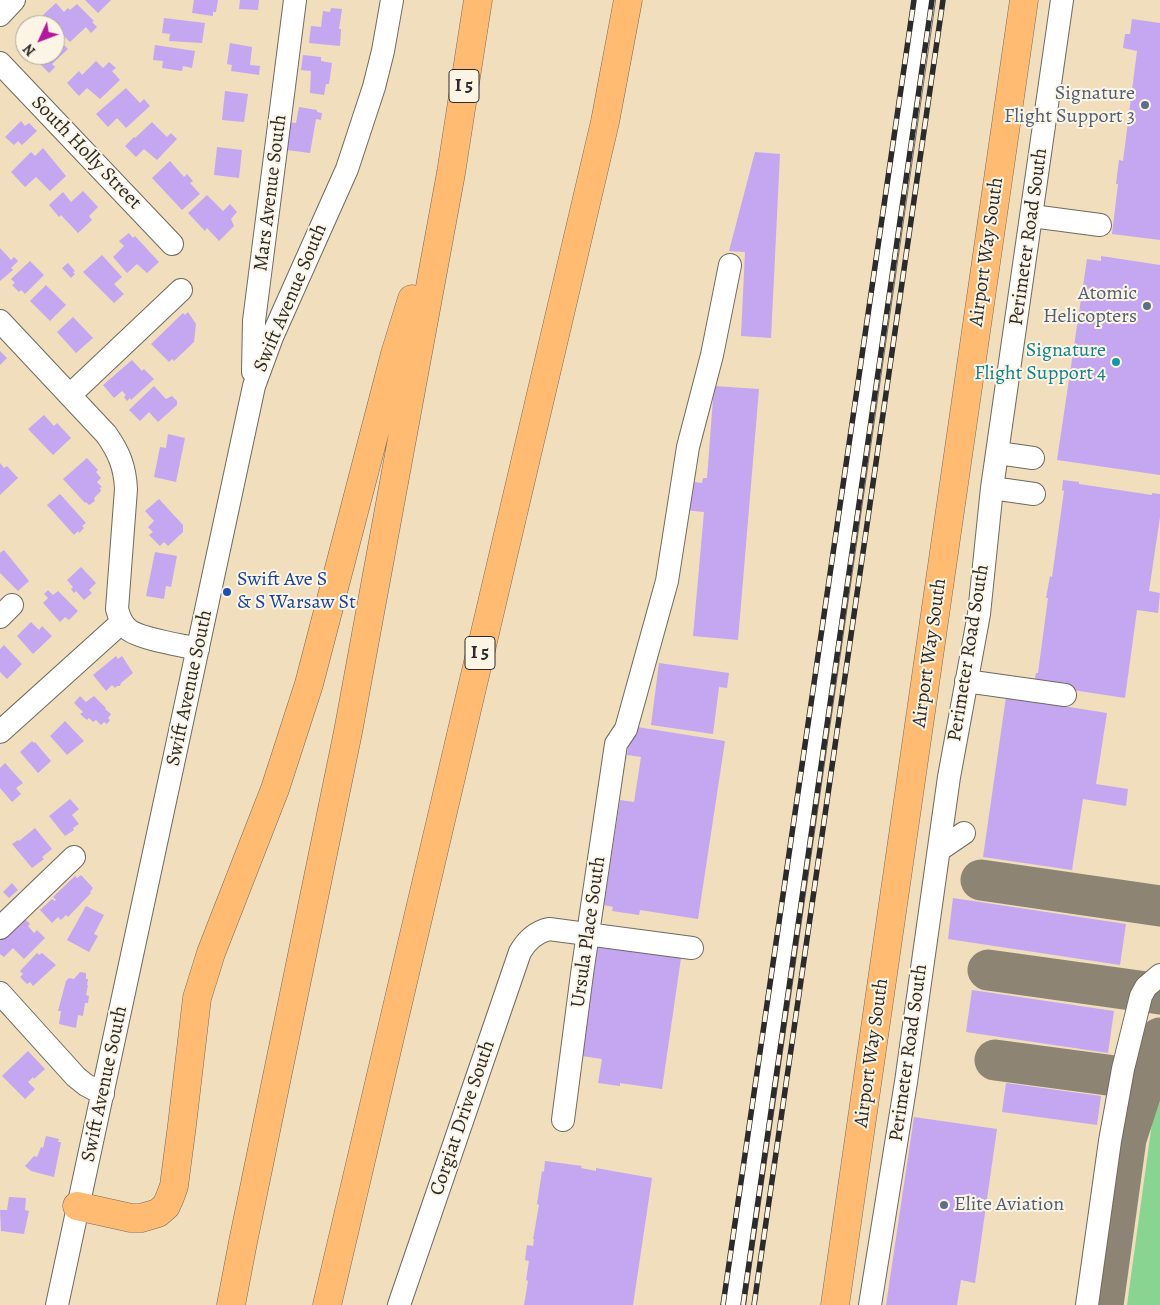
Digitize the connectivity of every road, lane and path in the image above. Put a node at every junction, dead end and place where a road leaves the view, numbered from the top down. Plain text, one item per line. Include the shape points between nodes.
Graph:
1 (14, 0) edge
2 (295, 0) edge
3 (392, 0) edge
4 (478, 0) edge
5 (628, 0) edge
6 (924, 0) edge
7 (1024, 0) edge
8 (1062, 0) edge
9 (0, 15) edge
10 (0, 63) edge
11 (451, 173) junction
12 (1032, 216) junction
13 (1100, 225) dead end
14 (172, 244) dead end
15 (730, 265) dead end
16 (181, 290) dead end
17 (0, 321) edge
18 (254, 386) junction
19 (70, 395) junction
20 (998, 452) junction
21 (1033, 458) dead end
22 (992, 488) junction
23 (1034, 494) dead end
24 (122, 622) junction
25 (198, 649) junction
26 (966, 681) junction
27 (1065, 696) dead end
28 (0, 732) edge
29 (964, 833) dead end
30 (939, 850) junction
31 (74, 857) dead end
32 (0, 928) edge
33 (589, 934) junction
34 (692, 948) dead end
35 (1160, 975) edge
36 (0, 993) edge
37 (103, 1094) junction
38 (563, 1120) dead end
39 (77, 1206) junction
40 (57, 1305) edge
41 (231, 1305) edge
42 (327, 1305) edge
43 (399, 1305) edge
44 (734, 1305) edge
45 (835, 1305) edge
46 (870, 1305) edge
47 (1087, 1305) edge

1 - 9 street
2 - 18 street, Mars Avenue South via 254,321
3 - 18 street, Swift Avenue South via 374,87 347,169 272,337
4 - 11 main road, I 5
5 - 42 main road, I 5 via 605,122
6 - 44 street
7 - 45 main road, Airport Way South
8 - 12 street, Perimeter Road South
10 - 14 street, South Holly Street
11 - 39 main road via 395,354 309,684 275,789 196,998 174,1186 166,1206 141,1218
11 - 41 main road, I 5 via 348,732
12 - 13 street
12 - 20 street, Perimeter Road South
15 - 33 street, Ursula Place South via 688,447 667,581 626,729 616,744
16 - 19 street
17 - 19 street
18 - 25 street, Swift Avenue South
19 - 24 street via 106,434 122,458 126,489 116,609
20 - 21 street
20 - 22 street, Perimeter Road South
22 - 23 street
22 - 26 street, Perimeter Road South via 979,614
24 - 25 street via 138,635
24 - 28 street
25 - 37 street, Swift Avenue South
26 - 27 street
26 - 30 street, Perimeter Road South
29 - 30 street
30 - 46 street, Perimeter Road South
31 - 32 street
33 - 34 street
33 - 38 street, Ursula Place South
33 - 43 street, Corgiat Drive South via 541,931 525,943 520,952
35 - 47 street via 1141,996 1123,1069
36 - 37 street via 76,1077
37 - 39 street, Swift Avenue South
39 - 40 street, Swift Avenue South

